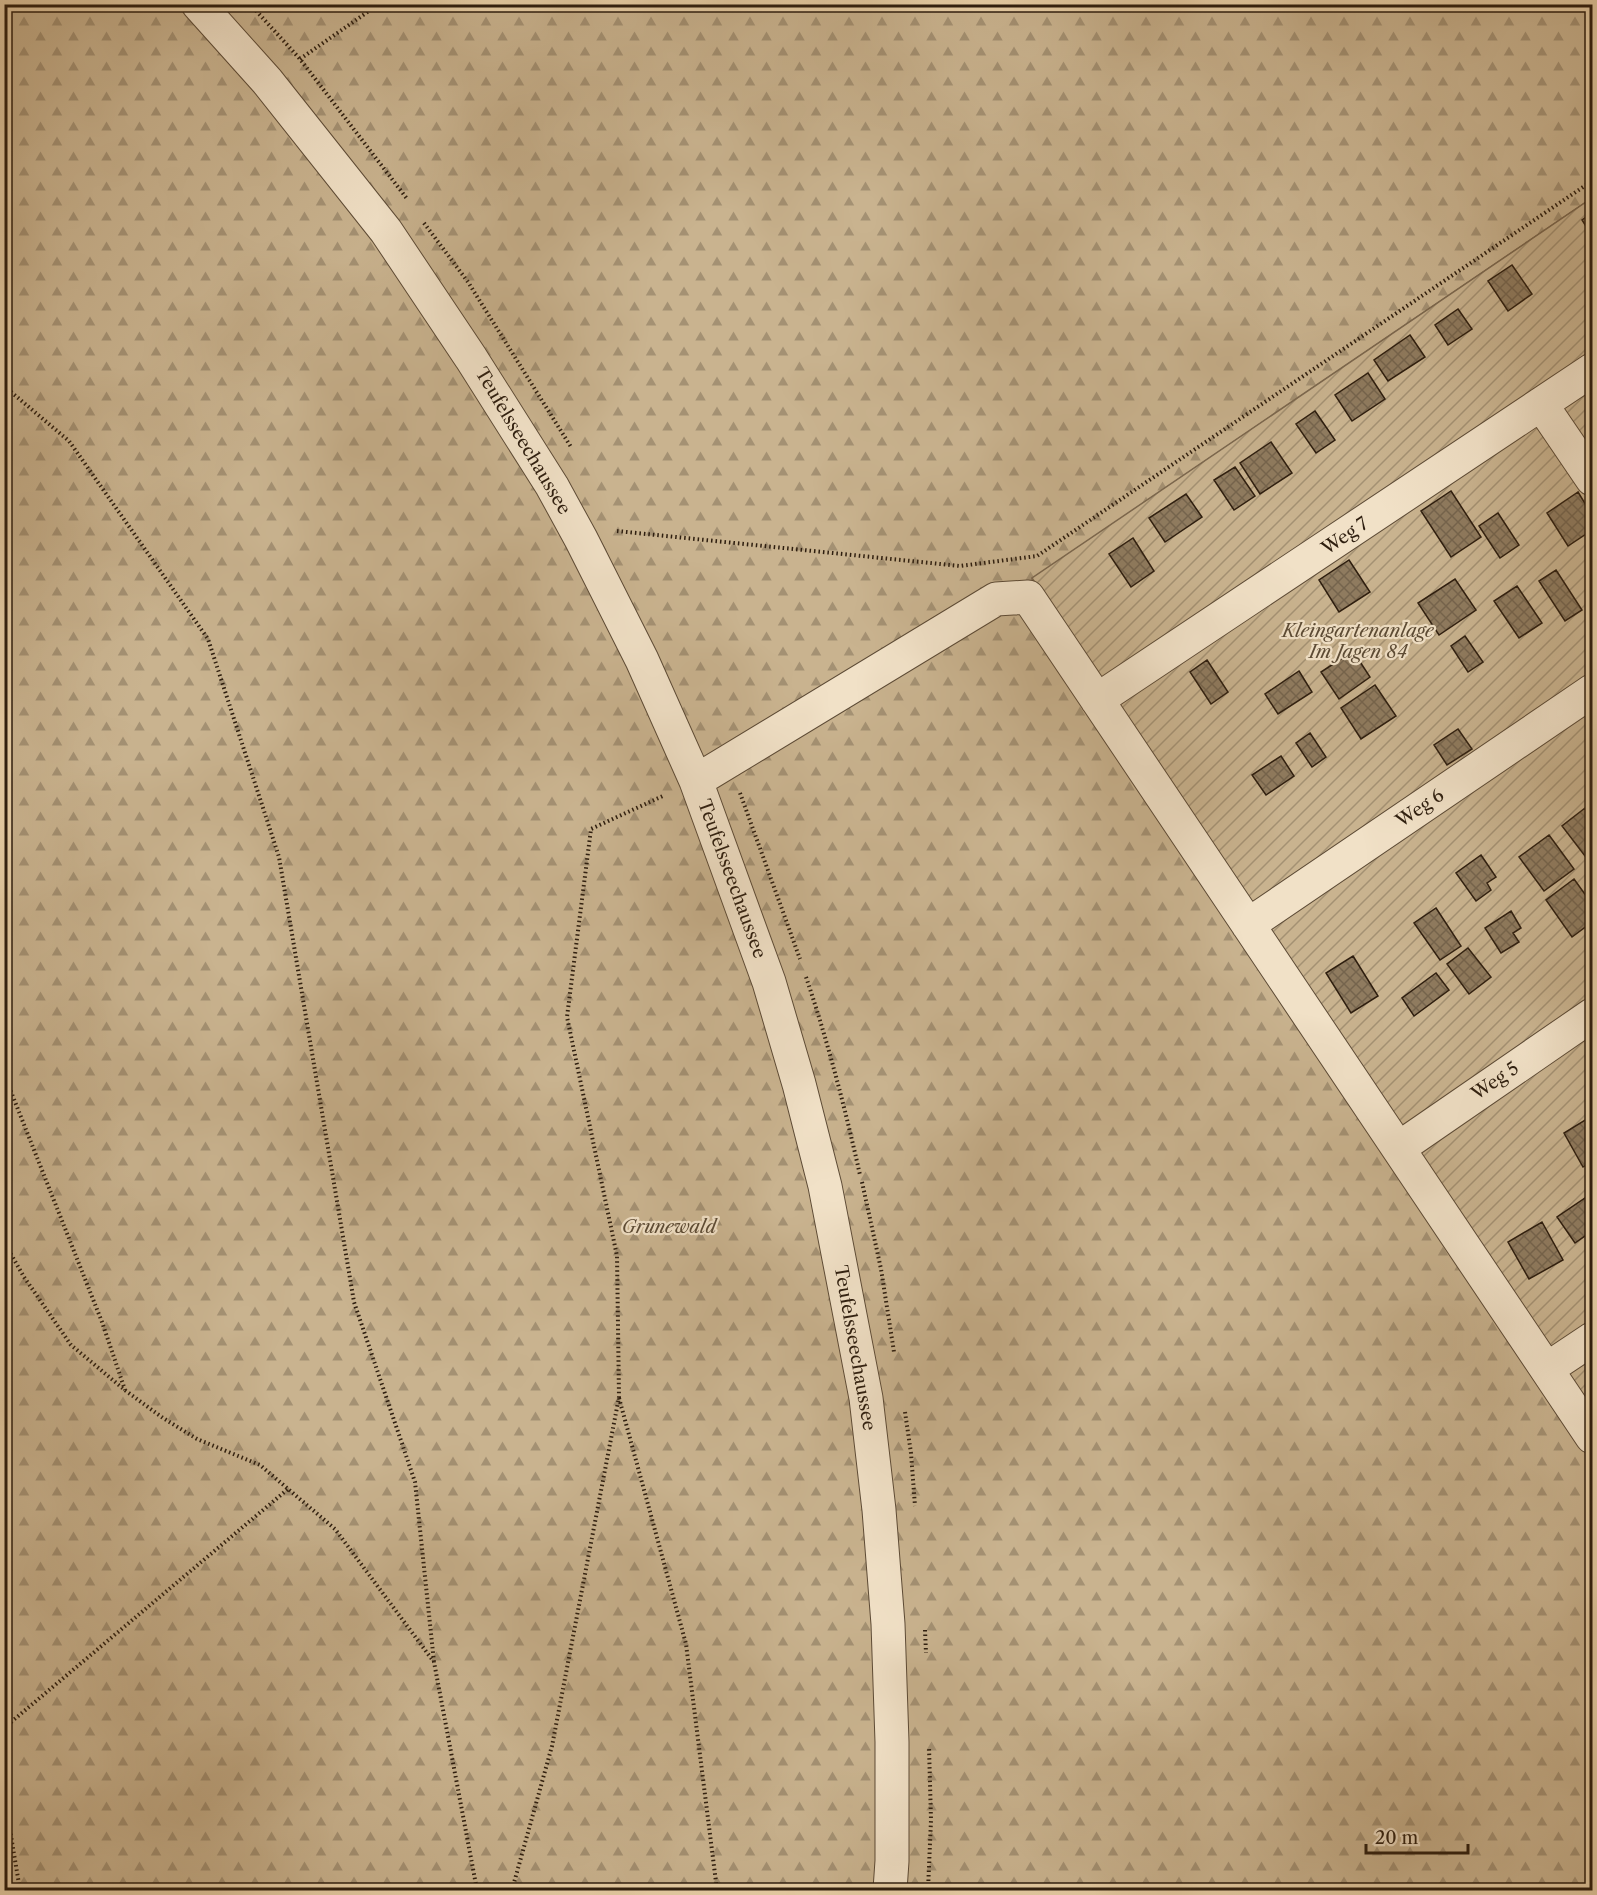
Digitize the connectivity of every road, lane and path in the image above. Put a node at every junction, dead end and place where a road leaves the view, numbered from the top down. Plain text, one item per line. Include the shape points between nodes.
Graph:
1 (198, 4) edge
2 (250, 4) edge
3 (379, 4) edge
4 (1593, 181) edge
5 (1593, 370) edge
6 (4, 386) edge
7 (1541, 404) junction
8 (1593, 479) edge
9 (617, 531) dead end
10 (1593, 691) edge
11 (1097, 700) junction
12 (696, 781) junction
13 (1248, 925) junction
14 (1593, 1015) edge
15 (4, 1074) edge
16 (1399, 1148) junction
17 (4, 1242) edge
18 (1593, 1339) edge
19 (1547, 1370) junction
20 (126, 1391) junction
21 (619, 1397) junction
22 (1593, 1437) edge
23 (288, 1489) junction
24 (434, 1662) junction
25 (4, 1728) edge
26 (4, 1794) edge
27 (20, 1890) edge
28 (477, 1890) edge
29 (512, 1890) edge
30 (717, 1890) edge
31 (890, 1890) edge

1 - 12 street, Teufelsseechaussee via 267,81 386,231 471,358 582,539
2 - 3 path via 300,59
4 - 9 path via 1037,556 960,566
5 - 7 street, Weg 7
6 - 24 path via 69,441 208,639 279,857 354,1302 415,1482
7 - 8 street
7 - 11 street, Weg 7
10 - 13 street, Weg 6
11 - 12 street via 1028,597 996,599
11 - 13 street
12 - 21 path via 591,829 567,1017 617,1256
12 - 31 street, Teufelsseechaussee via 769,982 799,1084 827,1197 866,1398 888,1624 892,1742
13 - 16 street
14 - 16 street, Weg 5
15 - 20 path
16 - 19 street
17 - 20 path via 71,1345
18 - 19 street
19 - 22 street
20 - 23 path via 197,1439 260,1465
21 - 29 path via 552,1746
21 - 30 path via 686,1644
23 - 24 path via 335,1530
23 - 25 path
24 - 28 path
26 - 27 path

